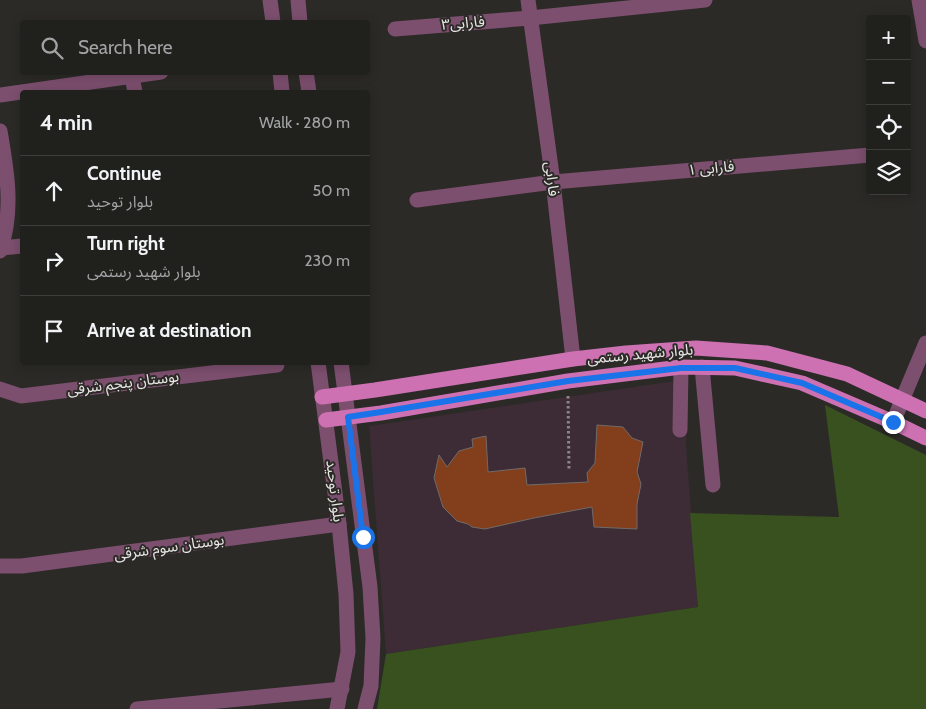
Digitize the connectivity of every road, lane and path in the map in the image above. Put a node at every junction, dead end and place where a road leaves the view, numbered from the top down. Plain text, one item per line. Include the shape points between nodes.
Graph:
1 (270, 0) edge
2 (298, 0) edge
3 (528, 0) edge
4 (706, 0) edge
5 (920, 0) edge
6 (530, 18) junction
7 (273, 20) edge
8 (300, 20) edge
9 (395, 29) dead end
10 (926, 42) edge
11 (144, 75) edge
12 (280, 75) edge
13 (306, 75) edge
14 (132, 77) junction
15 (37, 90) edge
16 (135, 90) edge
17 (282, 90) edge
18 (309, 90) edge
19 (20, 92) edge
20 (0, 95) edge
21 (0, 131) edge
22 (866, 155) edge
23 (553, 182) junction
24 (4, 186) edge
25 (417, 200) dead end
26 (20, 246) edge
27 (0, 250) edge
28 (926, 343) edge
29 (573, 359) junction
30 (277, 365) dead end
31 (318, 365) edge
32 (341, 365) edge
33 (681, 368) junction
34 (702, 368) junction
35 (568, 381) junction
36 (0, 389) edge
37 (375, 390) junction
38 (344, 394) junction
39 (322, 397) junction
40 (902, 400) junction
41 (381, 412) junction
42 (926, 412) edge
43 (348, 417) junction
44 (326, 420) junction
45 (893, 422) junction
46 (680, 430) dead end
47 (926, 438) edge
48 (569, 470) dead end
49 (713, 485) dead end
50 (339, 524) junction
51 (0, 566) edge
52 (342, 689) junction
53 (137, 709) edge
54 (337, 709) edge
55 (365, 709) edge

1 - 7 street
2 - 8 street
3 - 6 street, فارابی
4 - 6 street, فارابی۳
5 - 10 street
6 - 9 street, فارابی۳
6 - 23 street, فارابی
11 - 14 street
12 - 17 street
13 - 18 street
14 - 15 street
14 - 16 street
19 - 20 street
21 - 24 street via 7,171
22 - 23 street, فارابی ۱
23 - 25 street, فارابی ۱
23 - 29 street, فارابی
24 - 27 street via 8,200 6,230
26 - 27 street
28 - 40 street
29 - 37 main road, بلوار شهید رستمی
29 - 40 main road, بلوار شهید رستمی via 696,348 767,353 847,374
30 - 36 street, بوستان پنجم شرقی via 21,396
31 - 39 street, بلوار توحید
32 - 38 street, بلوار توحید
33 - 34 main road, بلوار شهید رستمی
33 - 35 main road, بلوار شهید رستمی
33 - 46 street
34 - 45 main road, بلوار شهید رستمی via 735,368 802,383
34 - 49 street
35 - 41 main road, بلوار شهید رستمی
35 - 48 path
37 - 38 main road, بلوار شهید رستمی
37 - 41 main road via 367,402
38 - 39 main road, بلوار شهید رستمی
38 - 43 street, بلوار توحید
39 - 44 street, بلوار توحید
40 - 42 main road, بلوار شهید رستمی
40 - 45 street
41 - 43 main road, بلوار شهید رستمی
43 - 44 main road, بلوار شهید رستمی
43 - 55 street, بلوار توحید via 370,587 372,638 370,686
44 - 50 street, بلوار توحید
45 - 47 main road, بلوار شهید رستمی
50 - 51 street, بوستان سوم شرقی via 22,566
50 - 52 street, بلوار توحید via 348,652
52 - 53 street
52 - 54 street, بلوار توحید

